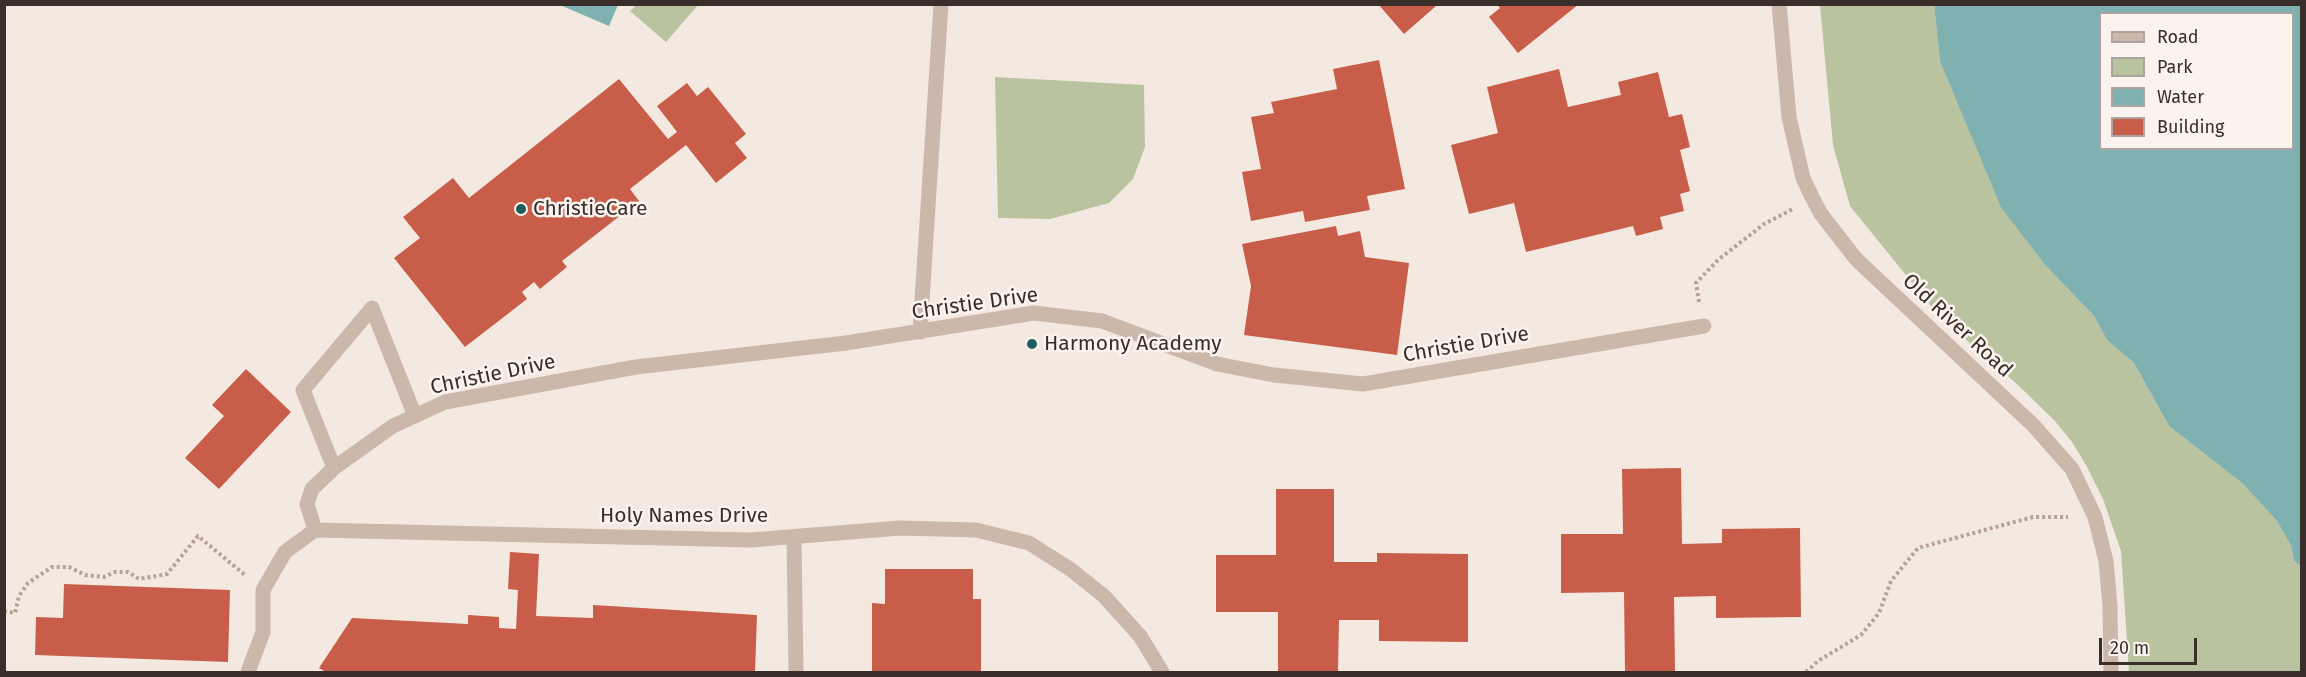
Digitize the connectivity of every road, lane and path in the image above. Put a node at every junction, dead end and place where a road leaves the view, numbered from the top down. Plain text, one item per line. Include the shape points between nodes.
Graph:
1 (941, 4) edge
2 (1779, 4) edge
3 (1813, 199) junction
4 (1704, 326) joint
5 (920, 332) junction
6 (415, 416) junction
7 (334, 468) junction
8 (2095, 517) junction
9 (315, 530) junction
10 (794, 537) junction
11 (263, 590) junction
12 (4, 610) edge
13 (248, 672) edge
14 (796, 672) edge
15 (1162, 672) edge
16 (1806, 672) edge
17 (2111, 672) edge

1 - 5 street
2 - 3 street, Old River Road via 1789,117 1803,178
3 - 4 path via 1764,224 1696,283
3 - 8 street, Old River Road via 1856,259 2052,443 2072,469
4 - 5 street, Christie Drive via 1363,384 1274,375 1217,364 1102,321 1034,313
5 - 6 street, Christie Drive via 636,367 445,402
6 - 7 street, Christie Drive via 393,426
6 - 7 street via 372,308 303,390
7 - 9 street, Christie Drive via 312,489 307,504
8 - 16 path via 2033,517 1918,548 1890,581 1879,613 1861,635
8 - 17 street, Old River Road via 2106,561
9 - 10 street, Holy Names Drive via 751,540
9 - 11 street via 285,552
10 - 14 street
10 - 15 street, Holy Names Drive via 900,528 976,530 1029,543 1104,597 1140,636
11 - 12 path via 198,536 167,574 139,579 128,572 115,572 104,577 69,567 52,567 28,583 19,596 15,613
11 - 13 street via 263,632

